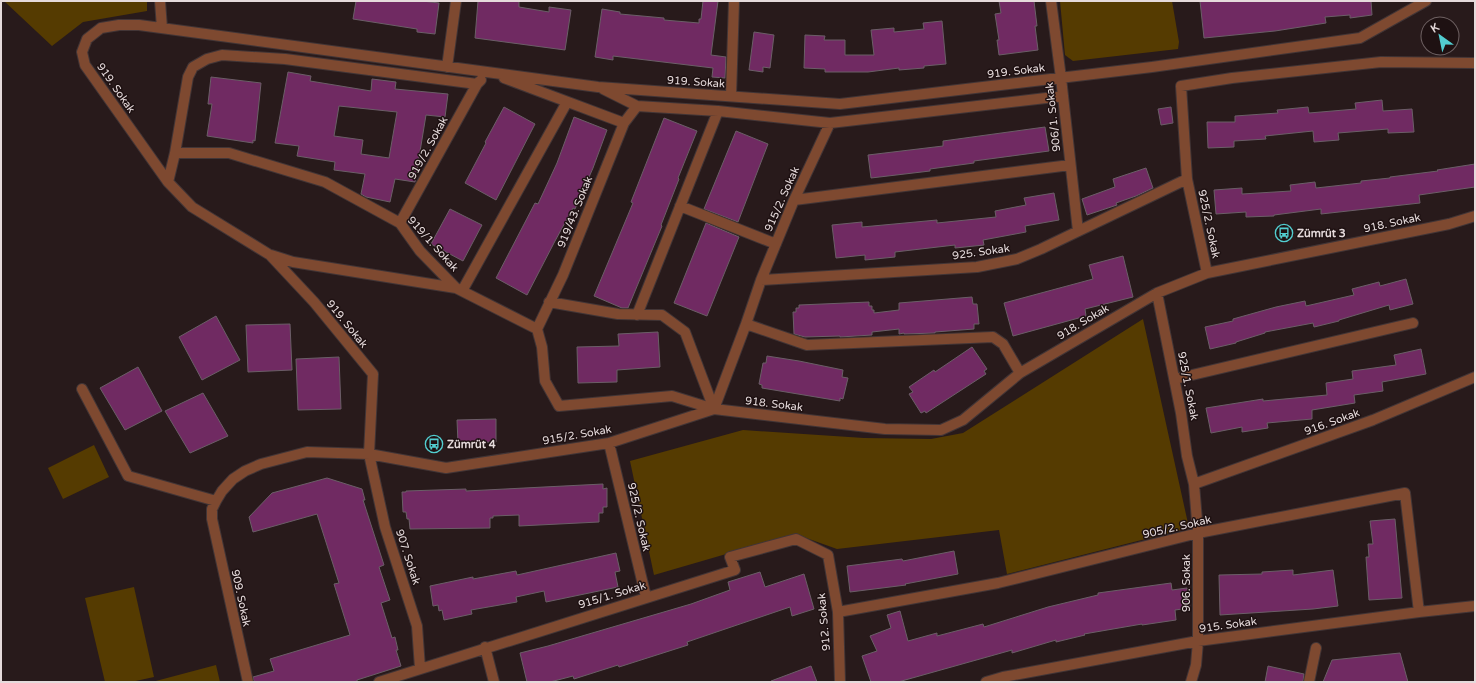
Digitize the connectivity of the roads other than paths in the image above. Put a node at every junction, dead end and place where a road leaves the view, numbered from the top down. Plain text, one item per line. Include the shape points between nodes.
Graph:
1 (160, 1) edge
2 (456, 1) edge
3 (734, 1) edge
4 (1051, 1) edge
5 (1426, 1) edge
6 (162, 28) junction
7 (1475, 63) edge
8 (447, 67) junction
9 (488, 72) junction
10 (1061, 78) junction
11 (477, 84) junction
12 (598, 87) junction
13 (731, 96) junction
14 (1063, 96) junction
15 (567, 102) junction
16 (637, 106) junction
17 (718, 111) junction
18 (624, 123) junction
19 (830, 123) junction
20 (175, 153) junction
21 (1070, 165) junction
22 (1187, 179) junction
23 (168, 182) junction
24 (794, 200) junction
25 (680, 206) junction
26 (1475, 216) edge
27 (400, 223) junction
28 (1078, 231) junction
29 (776, 244) junction
30 (270, 255) junction
31 (1207, 273) junction
32 (761, 280) junction
33 (459, 289) junction
34 (1157, 293) junction
35 (549, 302) junction
36 (637, 315) junction
37 (1413, 323) dead end
38 (746, 324) junction
39 (537, 329) junction
40 (1020, 373) junction
41 (1475, 377) edge
42 (1175, 379) junction
43 (82, 389) dead end
44 (714, 409) junction
45 (609, 442) junction
46 (369, 454) junction
47 (1194, 484) junction
48 (216, 501) junction
49 (212, 519) joint
50 (1198, 533) junction
51 (829, 561) joint
52 (646, 597) junction
53 (1475, 606) edge
54 (838, 612) junction
55 (1419, 612) junction
56 (1198, 641) junction
57 (485, 648) junction
58 (1316, 648) dead end
59 (420, 668) junction
60 (248, 682) edge
61 (379, 682) edge
62 (494, 682) edge
63 (840, 682) edge
64 (986, 682) edge
65 (1191, 682) edge
66 (1309, 682) edge

1 - 6 street
2 - 8 street
3 - 13 street
4 - 10 street, 906/1. Sokak
5 - 10 street, 919. Sokak via 1360,38
6 - 8 street, 919. Sokak
6 - 23 street, 919. Sokak via 126,25 101,28 87,39 82,52 85,65
7 - 22 street, 925/2. Sokak via 1381,62 1181,86
8 - 9 street, 919. Sokak
9 - 11 street
9 - 12 street, 919. Sokak
9 - 15 street, 919. Sokak
10 - 13 street, 919. Sokak via 840,104
10 - 14 street, 906/1. Sokak
11 - 20 street via 285,59 222,55 193,66 188,77
11 - 27 street, 919/2. Sokak
12 - 13 street, 919. Sokak
12 - 16 street, 919. Sokak
14 - 19 street, 919. Sokak
14 - 21 street, 906/1. Sokak
15 - 18 street, 919. Sokak
15 - 33 street
16 - 17 street, 919. Sokak
16 - 18 street, 919/43. Sokak
17 - 19 street, 919. Sokak
17 - 25 street
18 - 35 street, 919/43. Sokak via 563,275
19 - 24 street, 915/2. Sokak
20 - 23 street
20 - 27 street, 919/1. Sokak via 229,153 325,182
21 - 24 street
21 - 28 street, 906/1. Sokak
22 - 28 street, 925. Sokak
22 - 31 street, 925/2. Sokak
23 - 30 street, 919. Sokak via 192,207
24 - 29 street, 915/2. Sokak
25 - 29 street
25 - 36 street
26 - 31 street, 918. Sokak via 1449,224
27 - 33 street, 919/1. Sokak via 420,251
28 - 32 street, 925. Sokak via 1017,259 977,267
29 - 32 street, 915/2. Sokak
30 - 33 street via 293,262
30 - 46 street, 919. Sokak via 314,302 373,374
31 - 34 street, 918. Sokak
32 - 38 street, 915/2. Sokak
33 - 39 street, 919/1. Sokak
34 - 40 street, 918. Sokak
34 - 42 street, 925/1. Sokak
35 - 36 street
35 - 39 street, 919/43. Sokak
36 - 44 street via 662,315 685,332
37 - 42 street
38 - 40 street via 807,345 993,336 1003,344
38 - 44 street, 915/2. Sokak
39 - 44 street via 542,346 545,381 559,406 672,396
40 - 44 street, 918. Sokak via 963,420 941,430 885,430
41 - 47 street, 916. Sokak via 1374,420
42 - 47 street, 925/1. Sokak
43 - 48 street via 128,476
44 - 45 street, 915/2. Sokak
45 - 46 street, 915/2. Sokak via 446,468
45 - 52 street, 925/2. Sokak
46 - 48 street, 915/2. Sokak via 307,452 261,464 234,479
46 - 59 street, 907. Sokak via 385,528 417,626
47 - 50 street, 906. Sokak
48 - 49 street, 915/2. Sokak via 212,509
49 - 60 street, 909. Sokak
50 - 54 street, 905/2. Sokak via 998,583
50 - 55 street, 905/2. Sokak via 1405,494
50 - 56 street, 906. Sokak
51 - 52 street, 915/1. Sokak via 828,555 796,539 730,557 735,570
51 - 54 street, 912. Sokak
52 - 57 street, 915/1. Sokak
53 - 55 street, 915. Sokak
54 - 63 street, 912. Sokak
55 - 56 street, 915. Sokak
56 - 64 street, 915. Sokak
56 - 65 street, 906. Sokak via 1196,665
57 - 59 street, 915/1. Sokak
57 - 62 street
58 - 66 street
59 - 61 street, 915/1. Sokak

